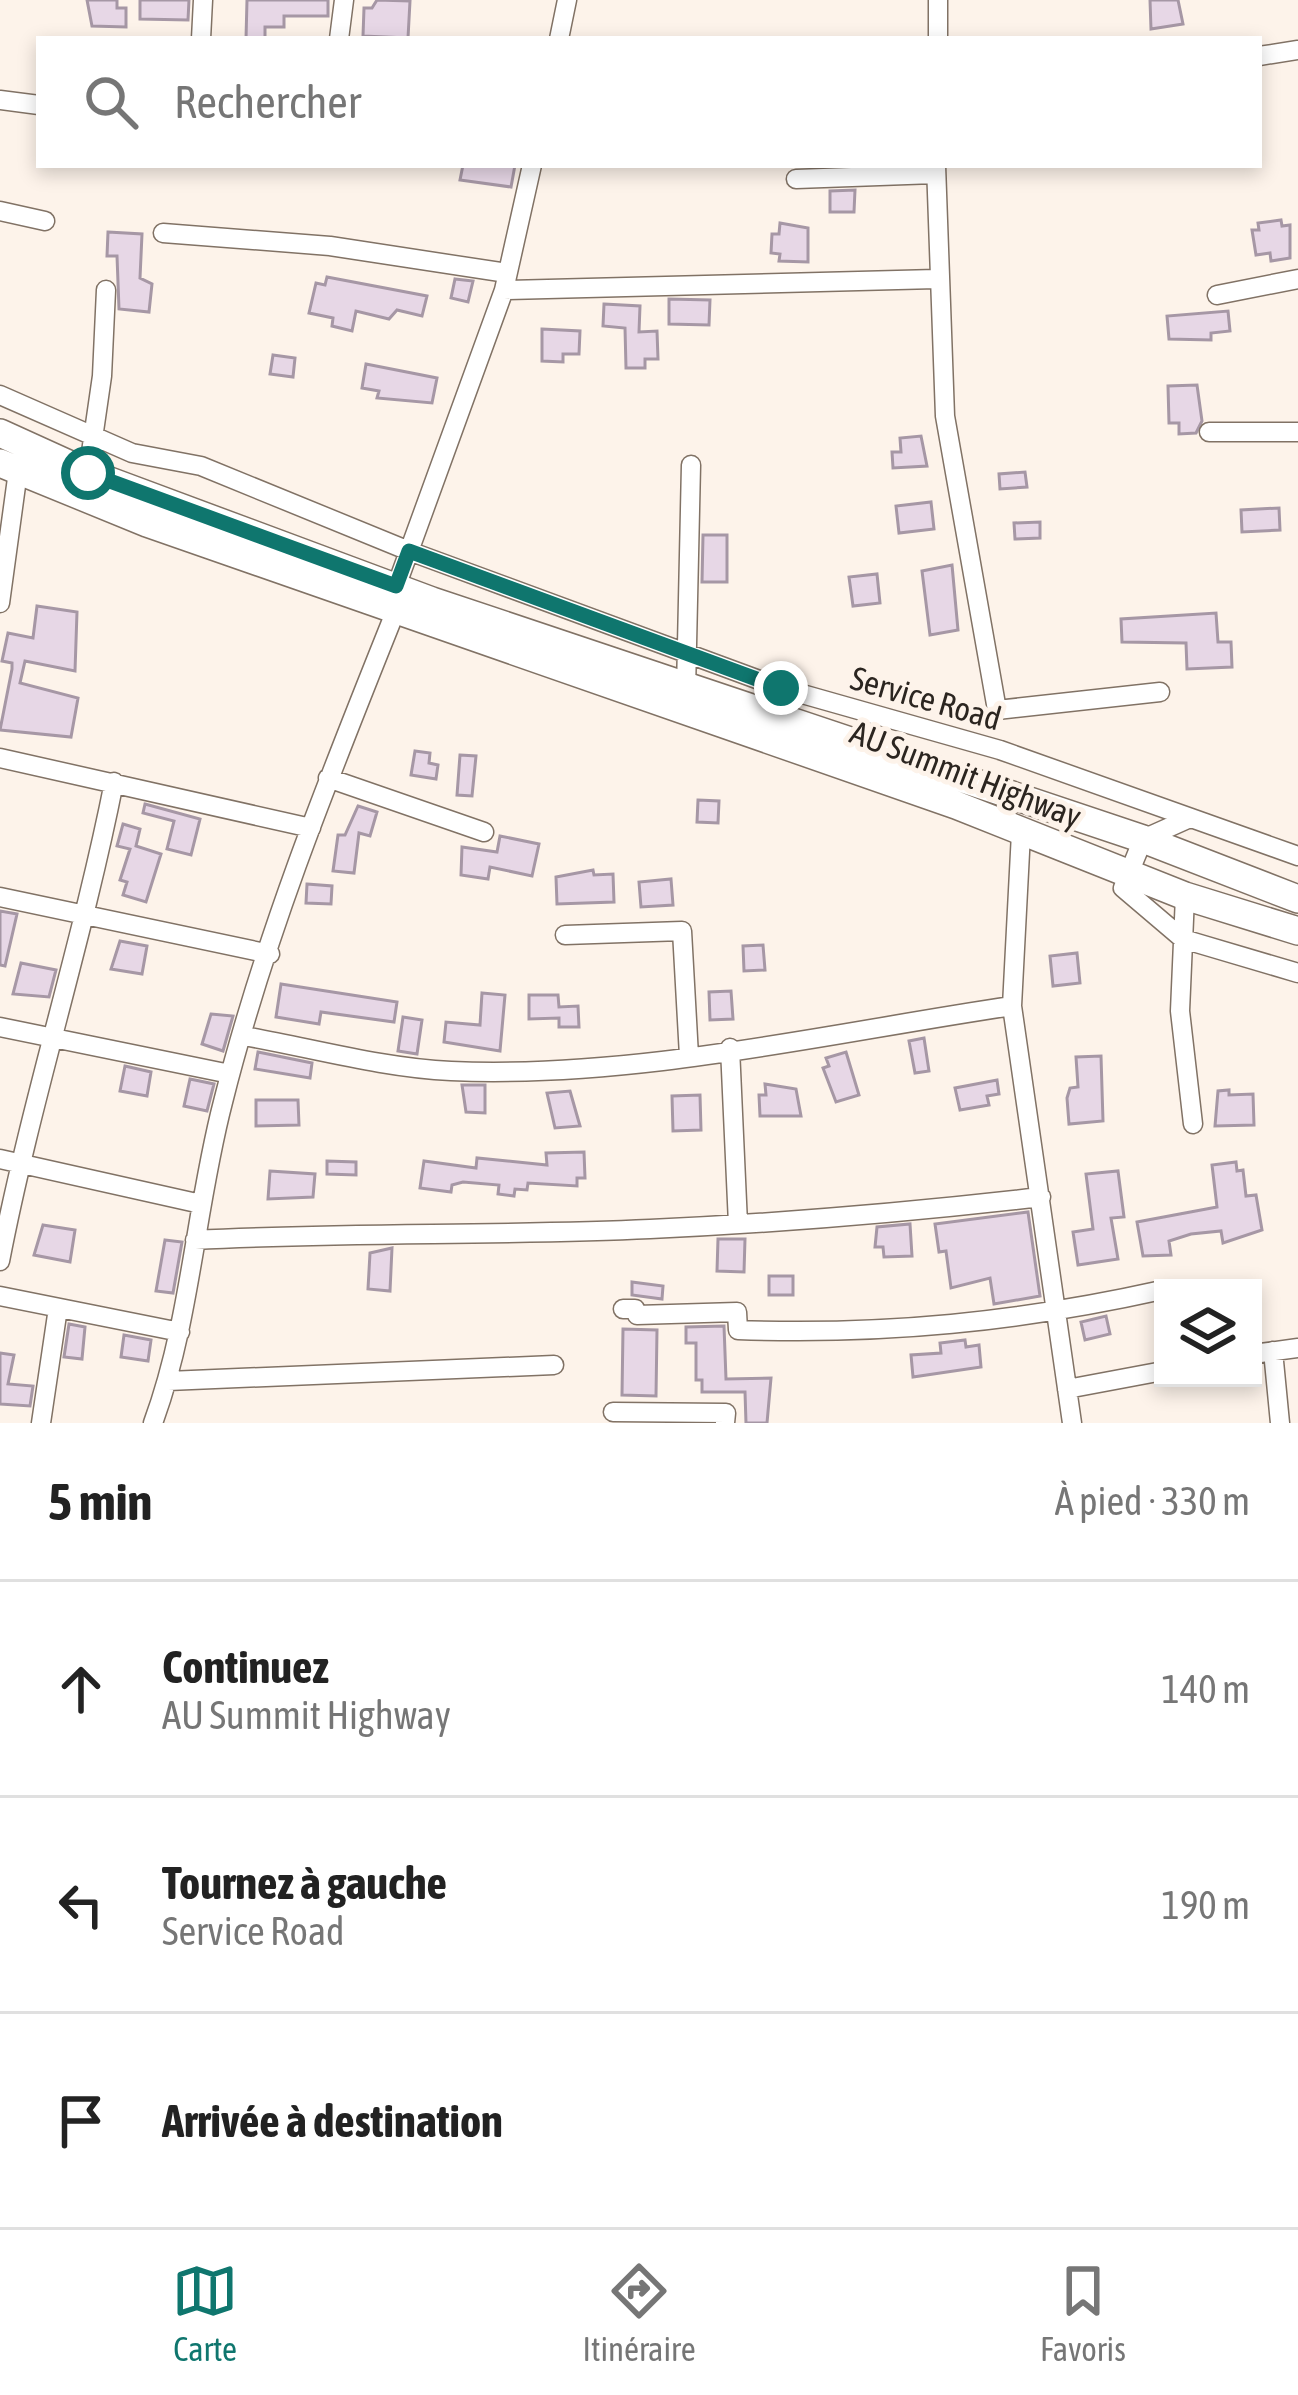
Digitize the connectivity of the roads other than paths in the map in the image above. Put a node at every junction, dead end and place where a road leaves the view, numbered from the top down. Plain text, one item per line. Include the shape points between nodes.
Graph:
1 (203, 0) edge
2 (344, 0) edge
3 (567, 0) edge
4 (938, 0) edge
5 (202, 36) edge
6 (339, 36) edge
7 (560, 36) edge
8 (938, 36) edge
9 (1298, 50) edge
10 (1262, 56) edge
11 (0, 100) edge
12 (36, 105) edge
13 (531, 168) edge
14 (936, 170) edge
15 (796, 179) dead end
16 (0, 212) edge
17 (45, 221) dead end
18 (163, 232) dead end
19 (937, 279) junction
20 (1298, 279) edge
21 (505, 282) junction
22 (106, 290) dead end
23 (1217, 295) dead end
24 (0, 395) edge
25 (1209, 432) dead end
26 (1298, 432) edge
27 (0, 433) edge
28 (96, 438) junction
29 (691, 465) dead end
30 (9, 467) edge
31 (88, 473) junction
32 (409, 551) junction
33 (396, 598) junction
34 (0, 603) edge
35 (688, 650) junction
36 (686, 690) junction
37 (1160, 692) dead end
38 (0, 758) edge
39 (328, 778) junction
40 (114, 782) junction
41 (1190, 818) junction
42 (311, 828) junction
43 (484, 832) dead end
44 (1021, 832) junction
45 (1143, 838) junction
46 (1298, 856) edge
47 (1130, 874) junction
48 (1185, 896) junction
49 (0, 897) edge
50 (1298, 899) edge
51 (88, 916) junction
52 (1298, 931) edge
53 (565, 935) dead end
54 (1184, 939) junction
55 (270, 954) junction
56 (1298, 974) edge
57 (1012, 1006) junction
58 (0, 1027) edge
59 (244, 1036) junction
60 (55, 1038) junction
61 (730, 1048) junction
62 (689, 1056) junction
63 (230, 1074) junction
64 (1193, 1124) dead end
65 (9, 1161) edge
66 (1041, 1197) junction
67 (200, 1204) junction
68 (738, 1224) junction
69 (195, 1240) junction
70 (0, 1261) edge
71 (1154, 1292) edge
72 (0, 1296) edge
73 (58, 1308) junction
74 (623, 1309) dead end
75 (1056, 1310) junction
76 (180, 1332) junction
77 (1298, 1348) edge
78 (1263, 1353) edge
79 (554, 1365) dead end
80 (1154, 1373) edge
81 (168, 1381) junction
82 (1067, 1389) junction
83 (614, 1412) dead end
84 (1066, 1422) edge
85 (41, 1423) edge
86 (153, 1423) edge
87 (725, 1423) edge
88 (1280, 1423) edge

1 - 5 street
2 - 6 street
3 - 7 street
4 - 8 street
9 - 10 street
11 - 12 street
13 - 21 street
14 - 15 street
14 - 19 street
16 - 17 street
18 - 21 street via 330,246
19 - 21 street
19 - 37 street via 945,416 997,710
20 - 23 street
21 - 32 street
22 - 28 street
24 - 28 street, Service Road
25 - 26 street
27 - 31 main road, AU Summit Highway
28 - 31 street
28 - 32 street, Service Road via 201,466
29 - 35 street
30 - 33 main road, AU Summit Highway via 147,523
30 - 34 street
31 - 33 main road, AU Summit Highway
32 - 33 street
32 - 35 street, Service Road
33 - 36 main road, AU Summit Highway
33 - 39 street
33 - 44 main road, AU Summit Highway
35 - 36 street
35 - 41 street, Service Road via 781,688 1000,750
36 - 45 main road, AU Summit Highway
38 - 40 street
39 - 42 street
39 - 43 street
40 - 42 street
40 - 51 street
41 - 45 street
41 - 46 street, Service Road
42 - 55 street
44 - 47 main road, AU Summit Highway
44 - 57 street
45 - 47 street
45 - 50 main road, AU Summit Highway
47 - 48 main road, AU Summit Highway
47 - 54 street via 1123,888
48 - 52 main road, AU Summit Highway
48 - 54 street
49 - 51 street
51 - 55 street
51 - 60 street
53 - 62 street via 682,932
54 - 56 street
54 - 64 street via 1180,1011
55 - 59 street
57 - 61 street
57 - 66 street
58 - 60 street
59 - 62 street via 447,1071 549,1071
59 - 63 street
60 - 63 street
60 - 65 street
61 - 62 street
61 - 68 street
63 - 67 street
65 - 67 street
65 - 70 street
66 - 68 street
66 - 75 street
67 - 69 street
68 - 69 street
69 - 76 street
71 - 75 street
72 - 73 street
73 - 76 street
73 - 85 street
74 - 75 street via 737,1312 738,1330 842,1335
75 - 82 street
76 - 81 street
77 - 78 street
78 - 88 street
79 - 81 street
80 - 82 street
81 - 86 street
82 - 84 street
83 - 87 street via 726,1413

